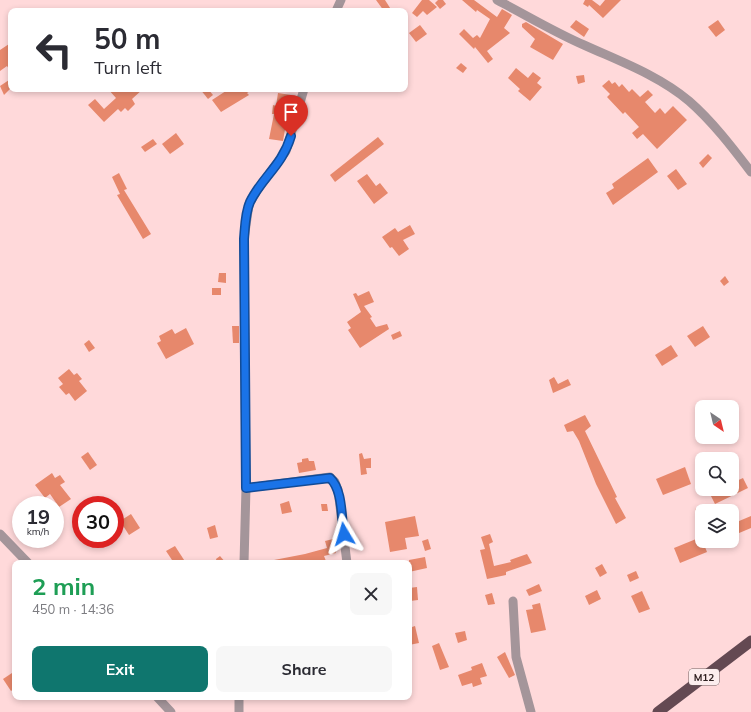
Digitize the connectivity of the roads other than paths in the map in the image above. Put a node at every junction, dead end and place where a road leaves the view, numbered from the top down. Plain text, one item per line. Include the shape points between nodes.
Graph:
1 (497, 0) edge
2 (303, 92) edge
3 (751, 172) edge
4 (246, 488) junction
5 (0, 534) edge
6 (25, 560) edge
7 (244, 560) edge
8 (347, 560) edge
9 (513, 601) dead end
10 (751, 641) edge
11 (160, 700) edge
12 (239, 700) edge
13 (172, 712) edge
14 (239, 712) edge
15 (531, 712) edge
16 (658, 712) edge

1 - 3 street via 671,88 689,101 709,122
2 - 4 street via 286,151 249,204 246,223
4 - 7 street
4 - 8 street via 330,478 338,490
5 - 6 street
9 - 15 street via 516,657
10 - 16 highway, M12
11 - 13 street
12 - 14 street

